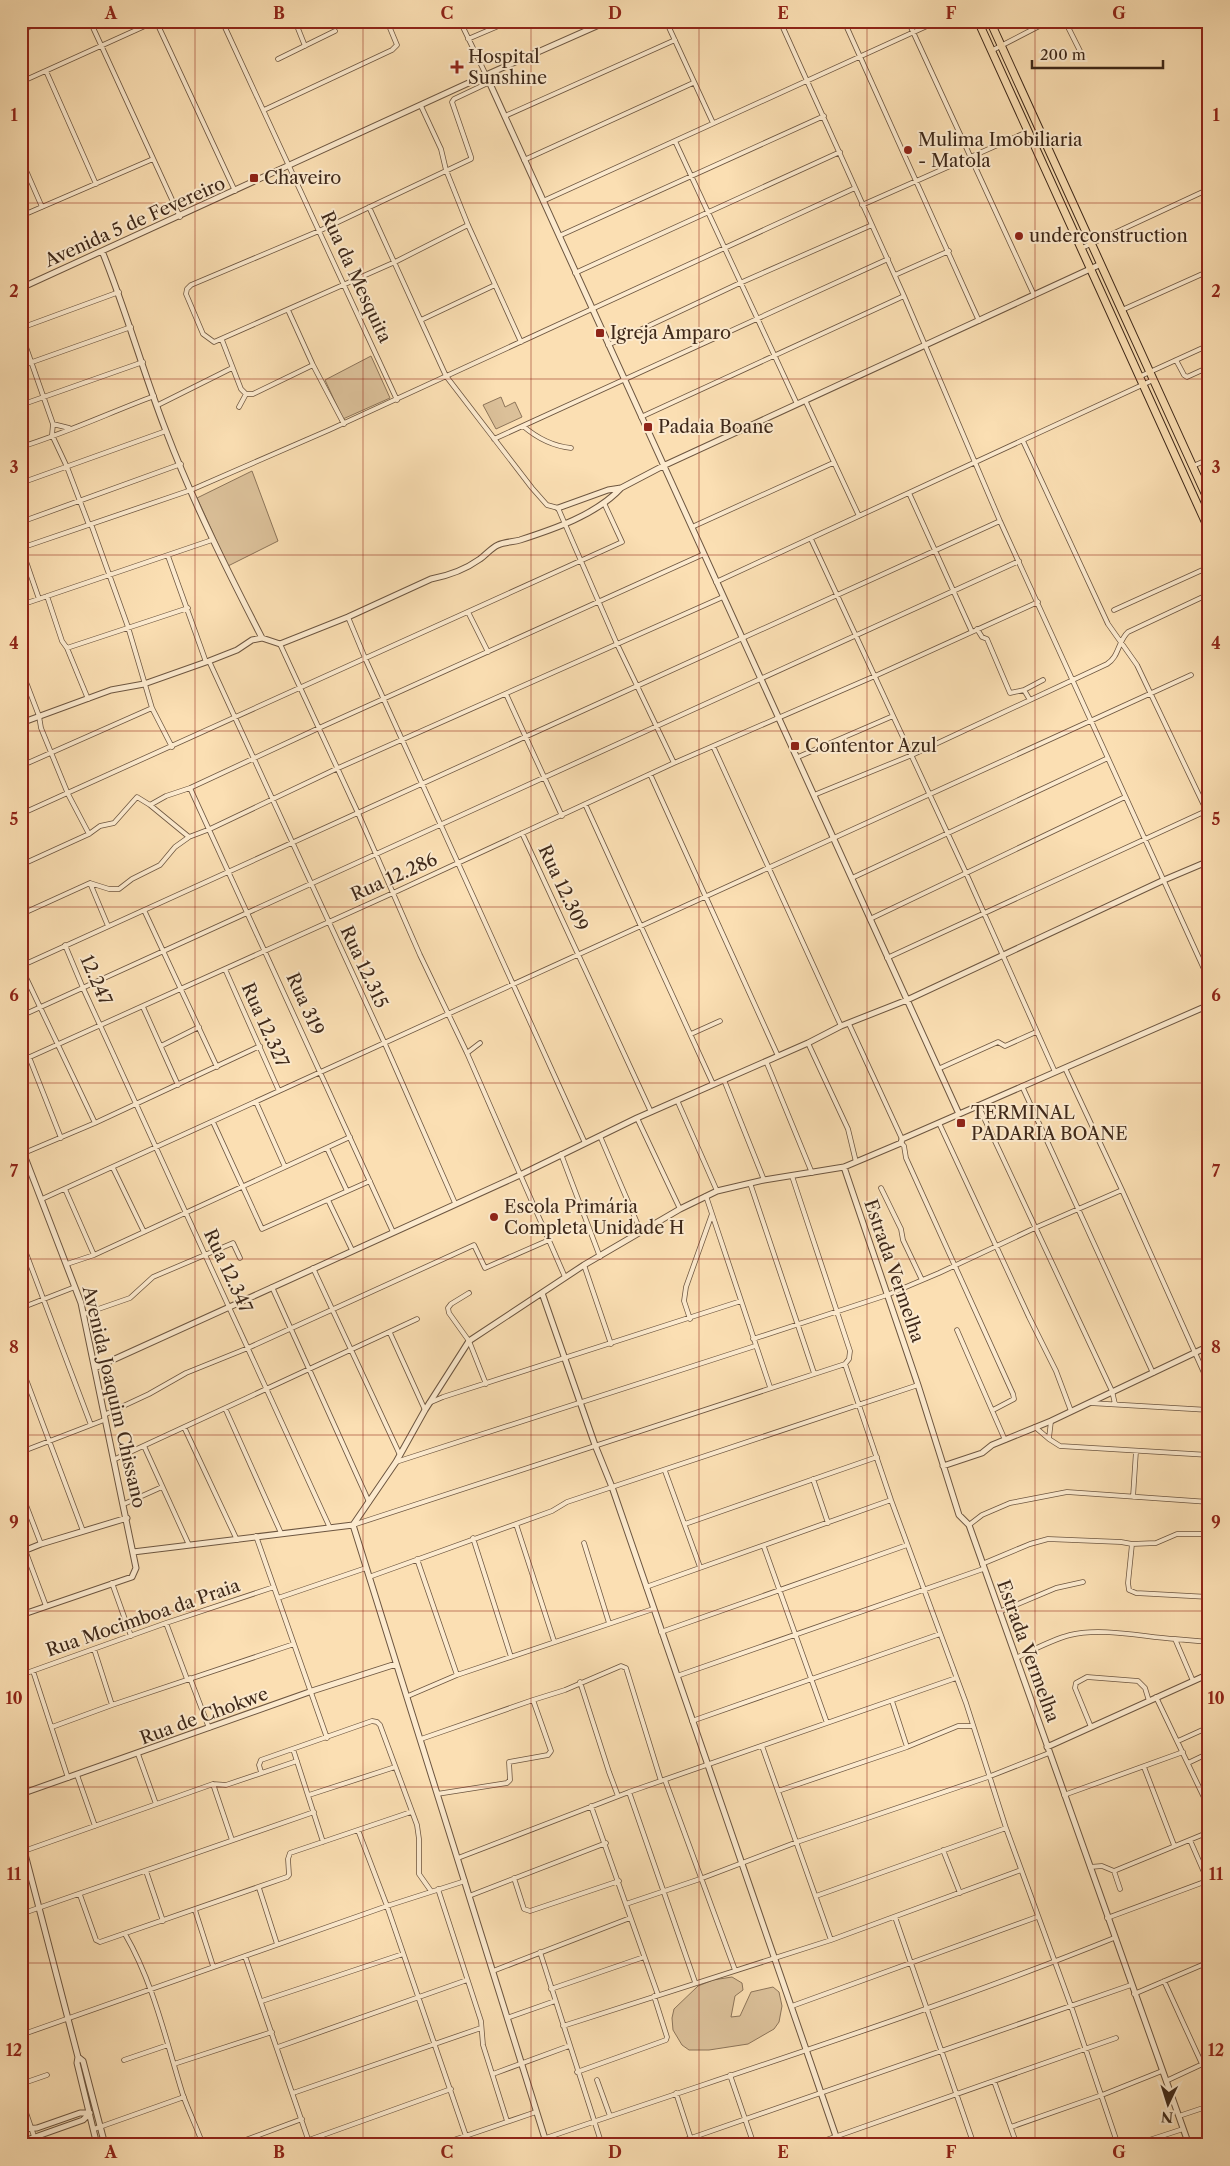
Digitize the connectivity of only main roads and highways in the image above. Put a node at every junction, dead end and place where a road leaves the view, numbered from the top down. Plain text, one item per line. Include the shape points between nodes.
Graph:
1 (978, 21) edge
2 (990, 21) edge
3 (1209, 502) edge
4 (1209, 530) edge

1 - 4 highway
2 - 3 highway

